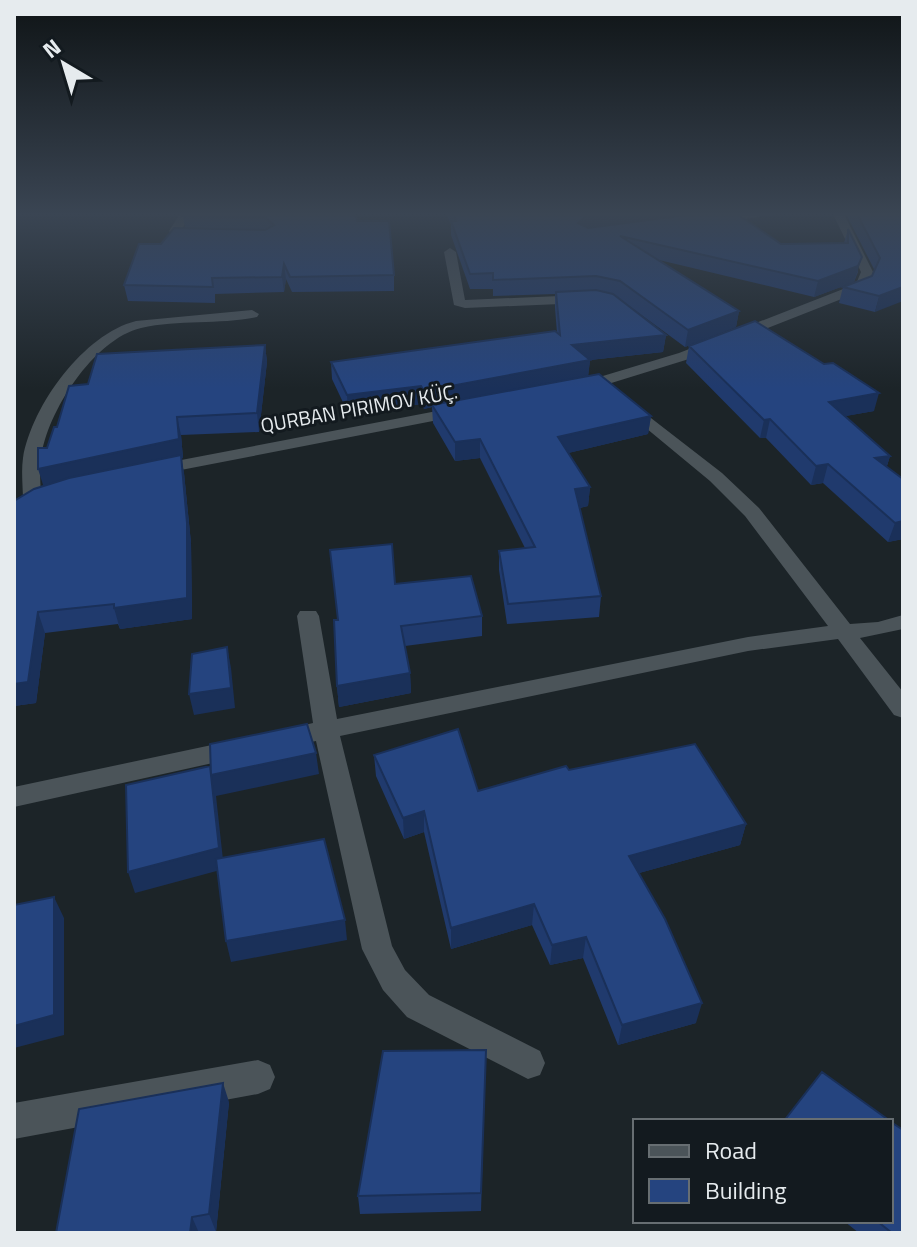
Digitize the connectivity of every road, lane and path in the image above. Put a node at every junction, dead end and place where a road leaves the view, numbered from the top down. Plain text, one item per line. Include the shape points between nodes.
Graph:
1 (454, 272) edge
2 (867, 272) edge
3 (595, 299) edge
4 (252, 314) dead end
5 (663, 342) edge
6 (684, 356) junction
7 (601, 383) junction
8 (565, 392) edge
9 (487, 407) edge
10 (131, 475) edge
11 (51, 494) edge
12 (32, 501) junction
13 (16, 512) edge
14 (308, 616) dead end
15 (903, 622) edge
16 (842, 631) junction
17 (903, 709) edge
18 (326, 729) junction
19 (14, 797) edge
20 (528, 1063) dead end
21 (258, 1077) dead end
22 (14, 1121) edge

1 - 3 street via 459,302 465,304
2 - 6 street via 862,286
4 - 12 street via 144,324 122,330 92,351 45,422 32,456
5 - 6 street
6 - 7 street
7 - 8 street
7 - 16 street via 752,512
9 - 10 street, QURBAN PIRIMOV KÜÇ.
11 - 12 street
12 - 13 street
14 - 18 street
15 - 16 street
16 - 17 street
16 - 18 street via 748,644
18 - 19 street
18 - 20 street via 377,949 394,980 418,1006
21 - 22 street

